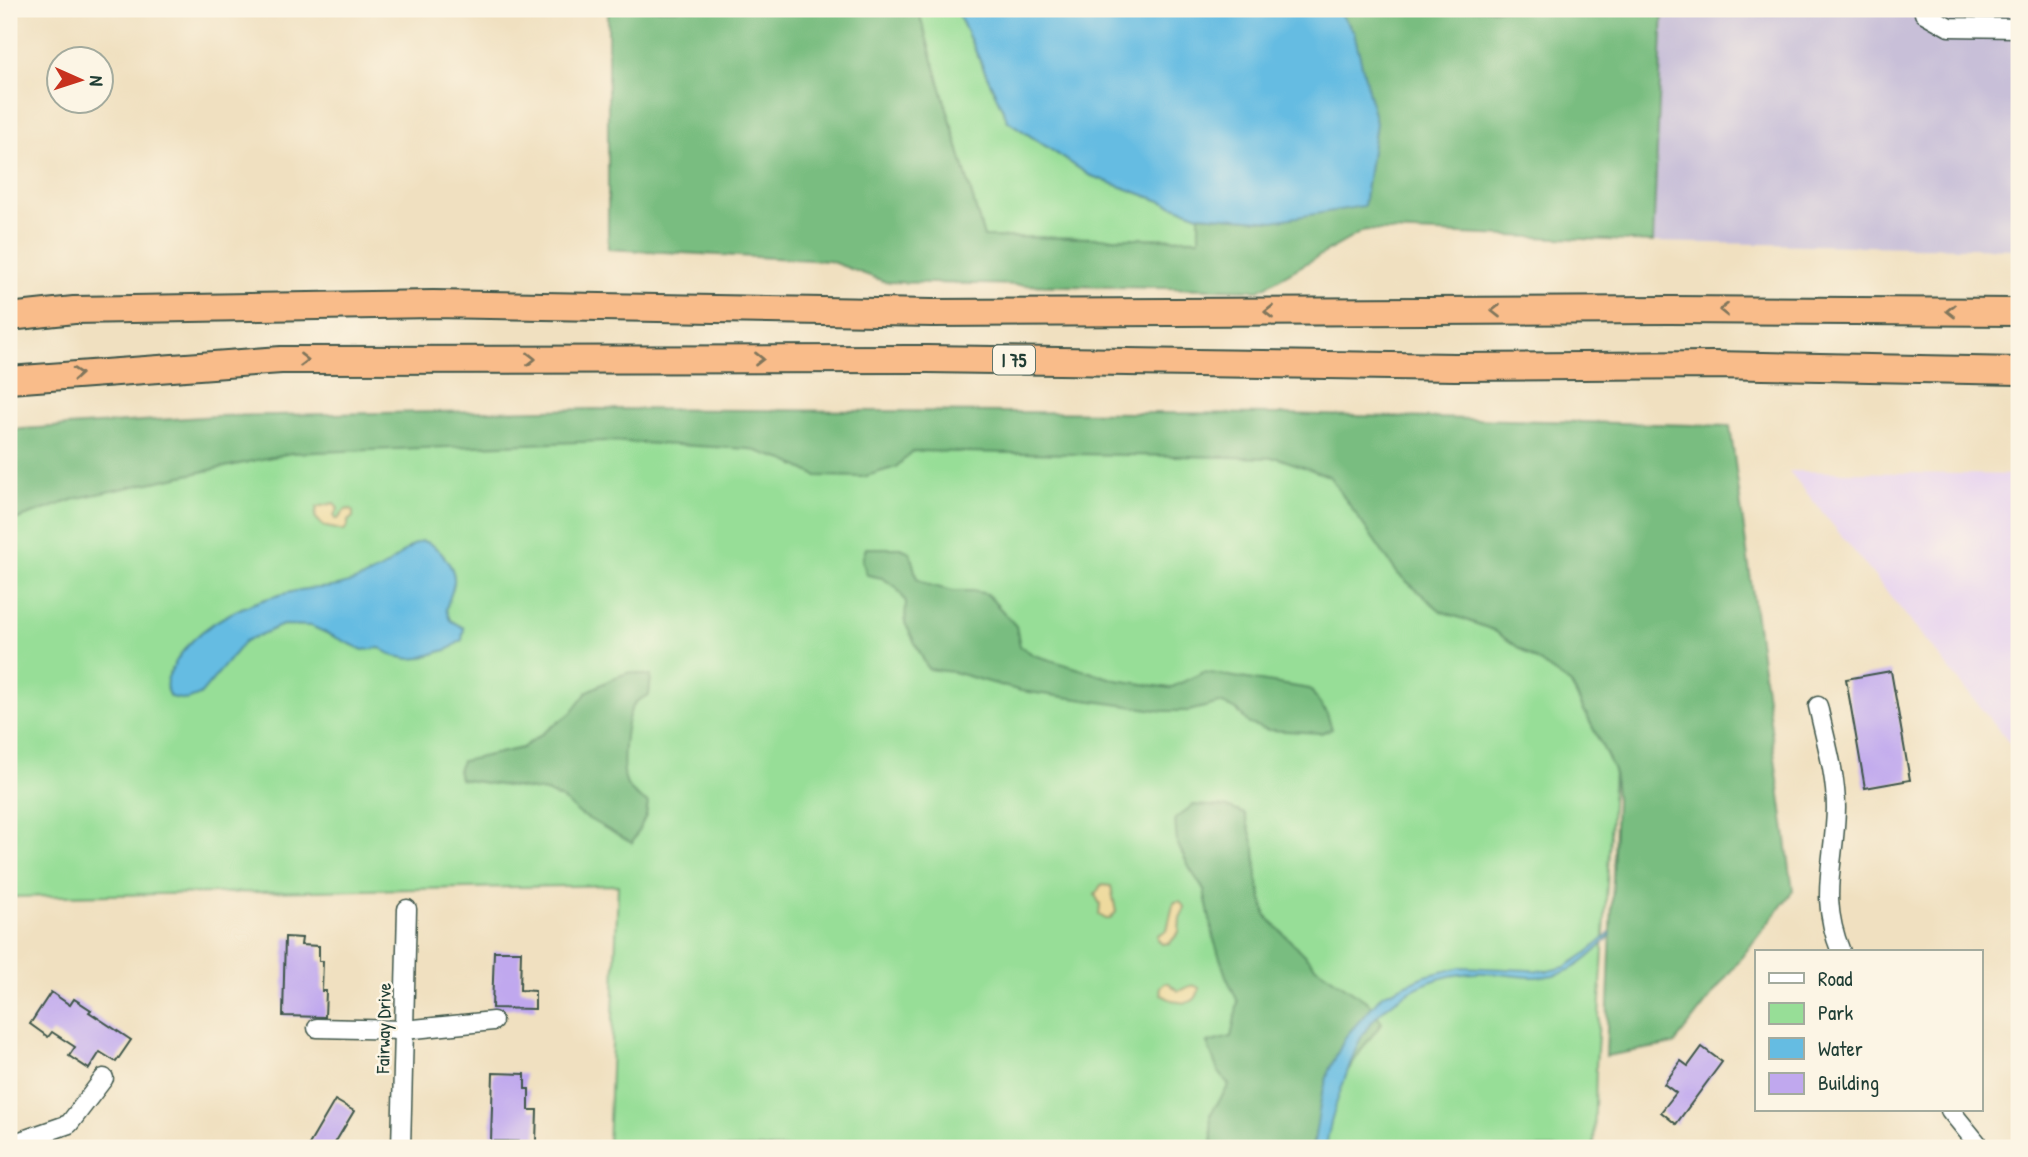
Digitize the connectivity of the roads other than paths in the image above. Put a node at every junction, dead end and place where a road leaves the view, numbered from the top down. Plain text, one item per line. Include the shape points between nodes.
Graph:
1 (1924, 9) edge
2 (2019, 28) edge
3 (2019, 312) edge
4 (9, 317) edge
5 (2019, 371) edge
6 (9, 380) edge
7 (1818, 706) dead end
8 (407, 909) dead end
9 (1840, 950) edge
10 (493, 1021) dead end
11 (317, 1028) dead end
12 (404, 1030) junction
13 (104, 1078) dead end
14 (1951, 1112) edge
15 (1967, 1140) edge
16 (9, 1145) edge
17 (401, 1148) edge
18 (1981, 1148) edge

1 - 2 street via 1948,27
3 -> 4 highway via 932,313 433,304 74,310
6 -> 5 highway, I 75 via 281,360 927,359
7 - 9 street via 1835,784 1827,895
8 - 12 street, Fairway Drive
10 - 12 street
11 - 12 street
12 - 17 street, Fairway Drive
13 - 16 street via 69,1124
14 - 15 street
15 - 18 street

